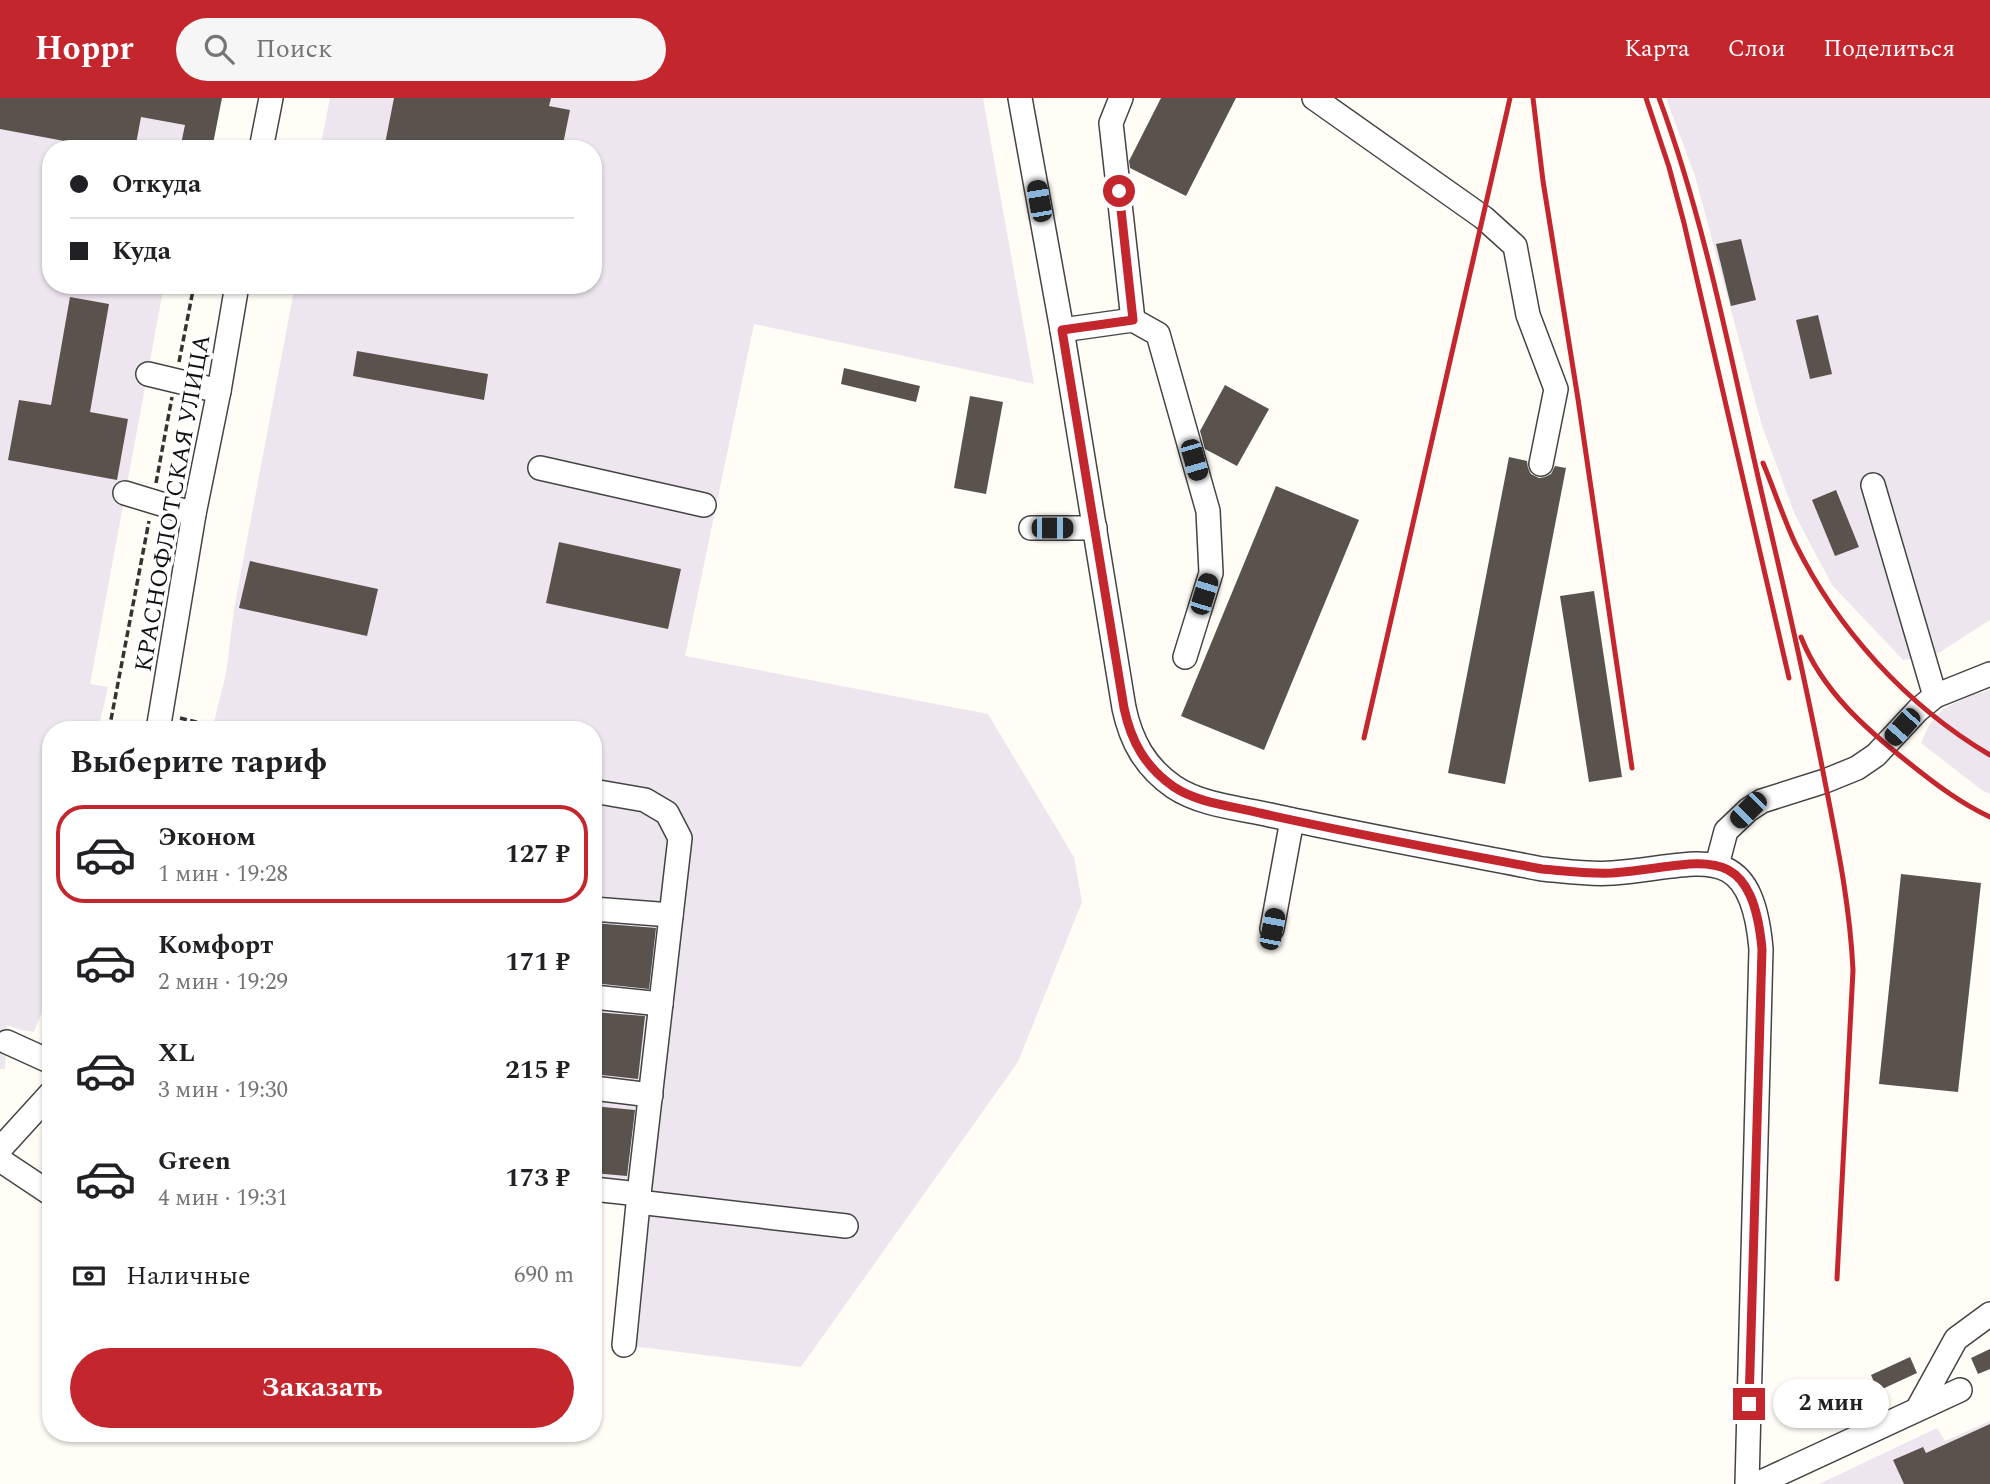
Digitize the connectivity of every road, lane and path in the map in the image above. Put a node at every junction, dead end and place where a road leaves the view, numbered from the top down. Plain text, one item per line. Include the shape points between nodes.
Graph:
1 (271, 98) edge
2 (1020, 98) edge
3 (1121, 98) edge
4 (1314, 98) edge
5 (263, 140) edge
6 (235, 294) edge
7 (1133, 320) junction
8 (1062, 330) junction
9 (148, 374) dead end
10 (219, 391) junction
11 (1541, 464) dead end
12 (540, 468) dead end
13 (1873, 485) dead end
14 (125, 493) dead end
15 (704, 505) dead end
16 (194, 514) junction
17 (1031, 527) dead end
18 (1095, 528) junction
19 (1185, 657) dead end
20 (1990, 674) edge
21 (1935, 696) junction
22 (160, 721) edge
23 (602, 793) edge
24 (1292, 820) junction
25 (1717, 865) junction
26 (602, 910) edge
27 (671, 915) junction
28 (1272, 929) dead end
29 (602, 998) edge
30 (661, 1004) junction
31 (7, 1042) dead end
32 (42, 1058) edge
33 (602, 1089) edge
34 (650, 1095) junction
35 (42, 1103) edge
36 (0, 1149) edge
37 (0, 1160) edge
38 (42, 1188) edge
39 (602, 1191) edge
40 (639, 1198) junction
41 (846, 1226) dead end
42 (1990, 1314) edge
43 (624, 1345) dead end
44 (1960, 1390) dead end
45 (1918, 1408) junction
46 (1747, 1484) edge
47 (1757, 1484) edge

1 - 5 street
2 - 8 street
3 - 7 street via 1111,123
4 - 11 street via 1484,218 1514,246 1528,314 1556,389
6 - 10 street, КРАСНОФЛОТСКАЯ УЛИЦА
7 - 8 street
7 - 19 street via 1158,334 1208,511 1211,573
8 - 18 street
9 - 10 street
10 - 16 street, КРАСНОФЛОТСКАЯ УЛИЦА
12 - 15 street
13 - 21 street
14 - 16 street
16 - 22 street, КРАСНОФЛОТСКАЯ УЛИЦА
17 - 18 street
18 - 24 street via 1124,708 1134,743 1158,774 1185,793
20 - 21 street
21 - 25 street via 1857,768 1748,810 1726,831
23 - 27 street via 645,800 667,813 680,838
24 - 25 street via 1578,873 1673,864
24 - 28 street
25 - 46 street via 1736,874 1747,887 1762,949
26 - 27 street
27 - 30 street
29 - 30 street
30 - 34 street
31 - 32 street
33 - 34 street
34 - 40 street
35 - 36 street
37 - 38 street
39 - 40 street
40 - 41 street
40 - 43 street
42 - 45 street via 1956,1339
44 - 45 street
45 - 47 street

